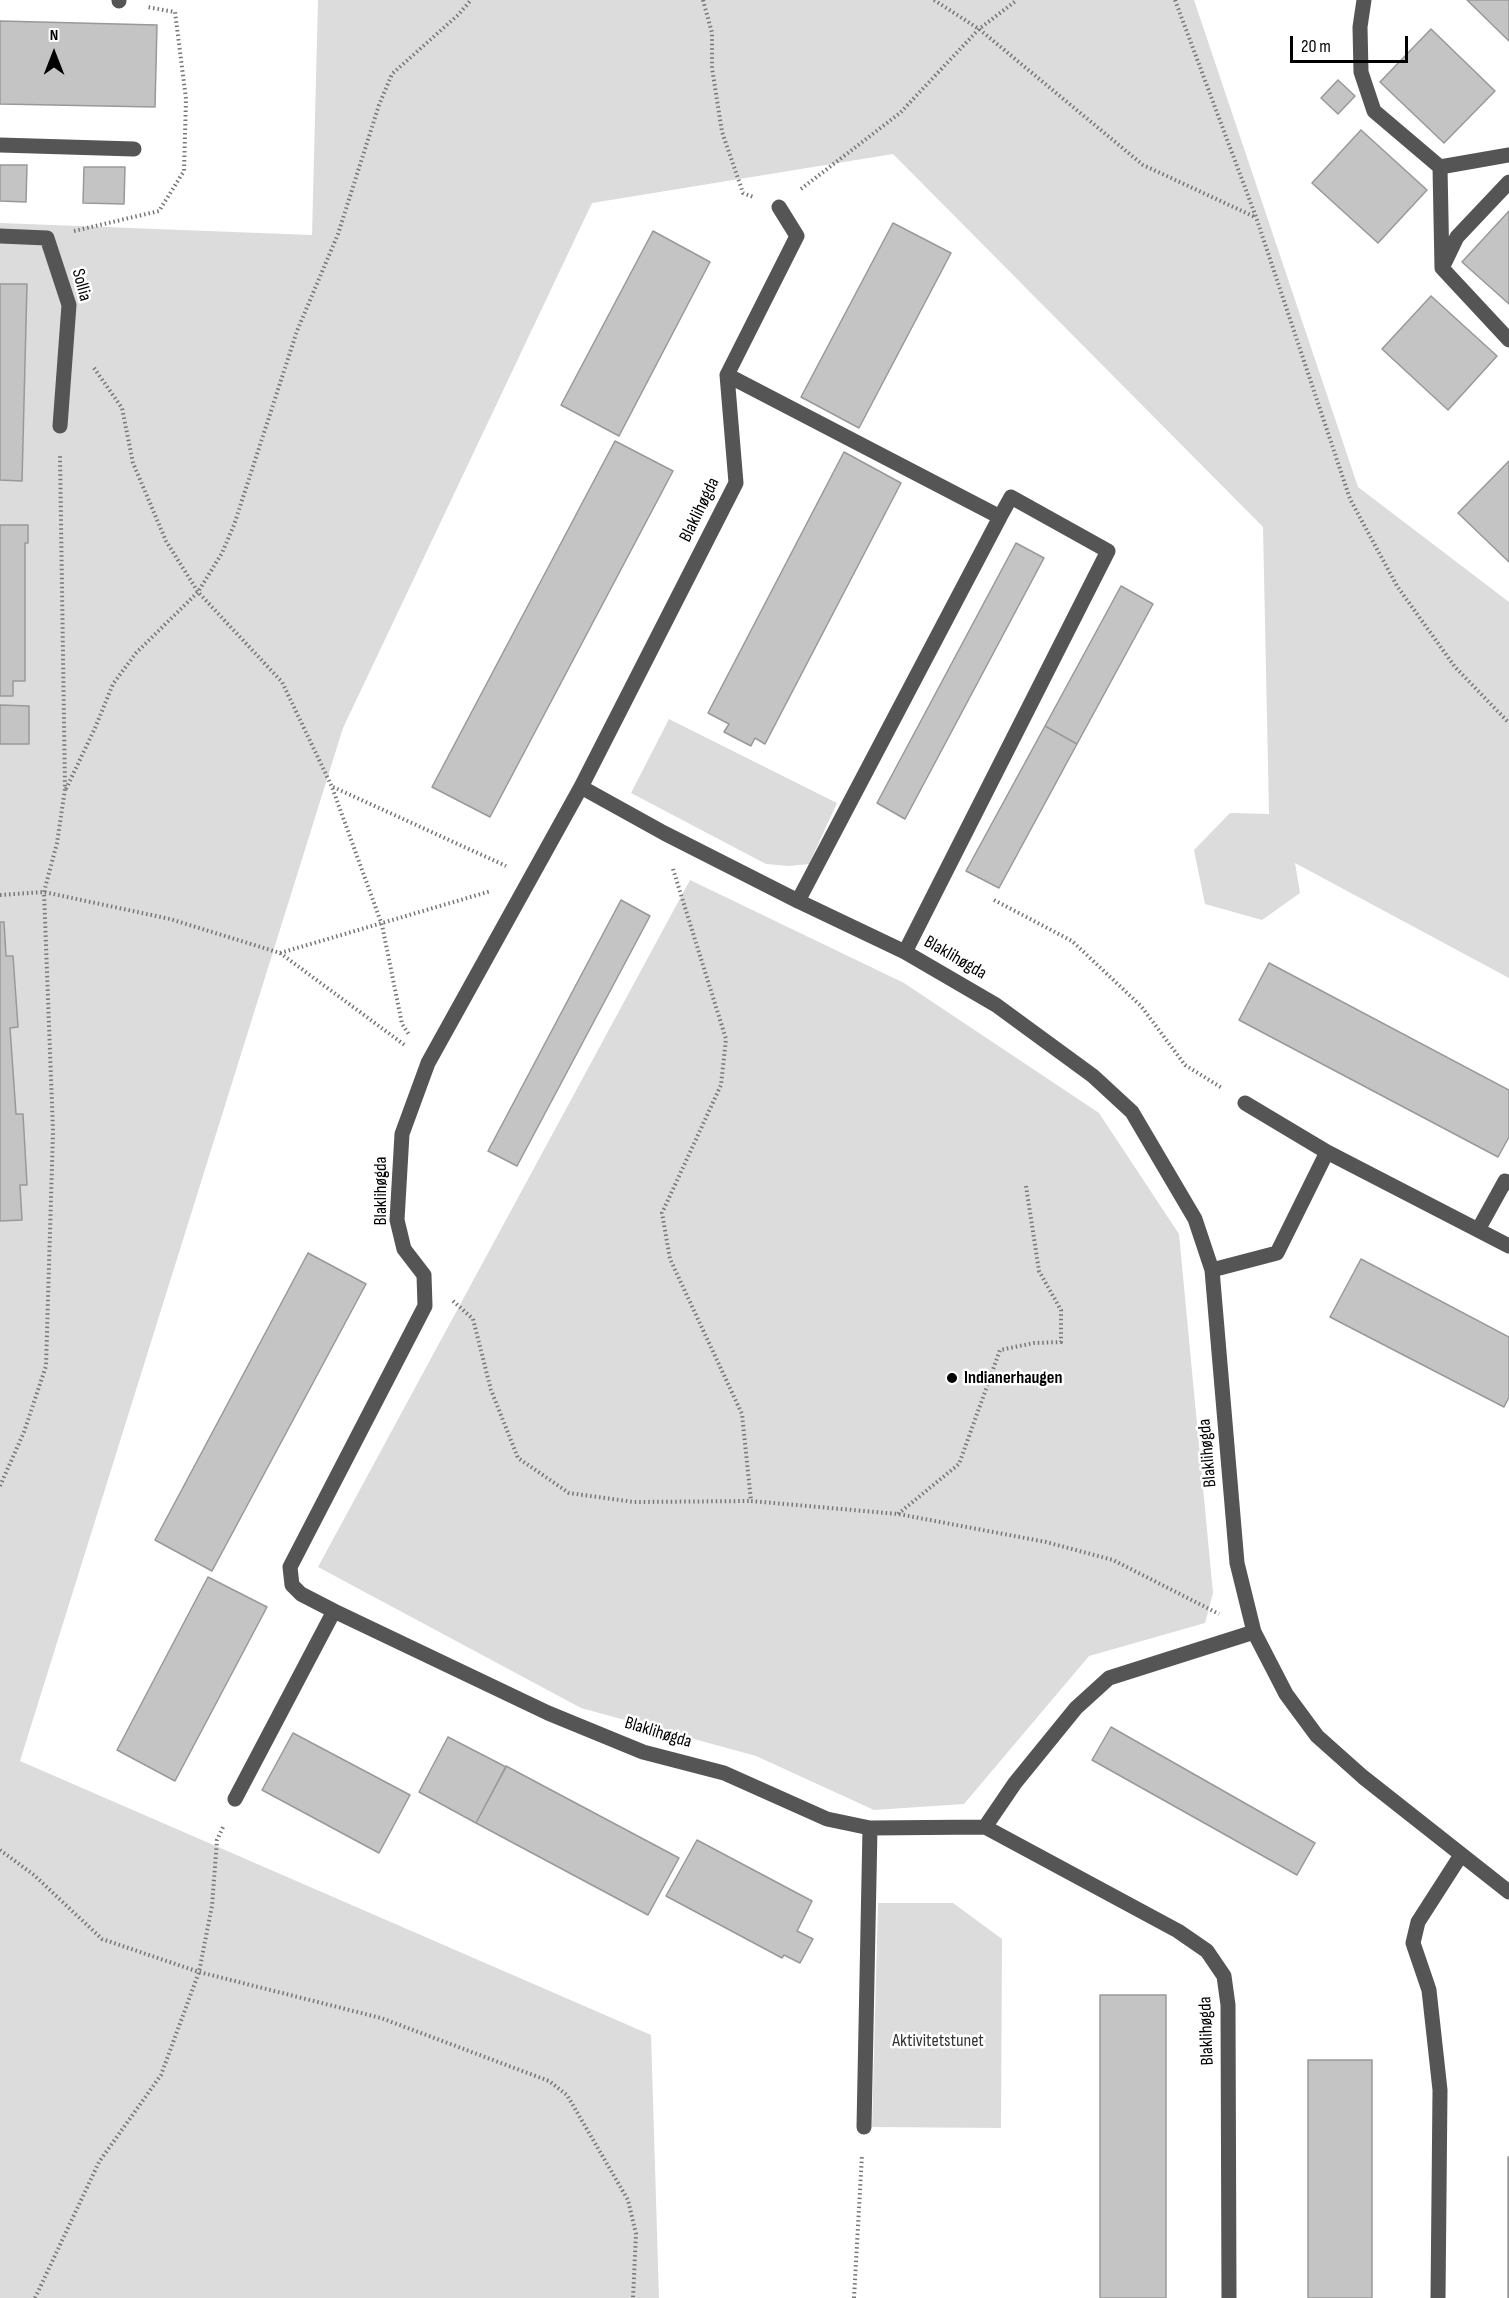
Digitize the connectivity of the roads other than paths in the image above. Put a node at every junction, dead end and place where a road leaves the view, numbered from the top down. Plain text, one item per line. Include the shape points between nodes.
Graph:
1 (1364, 0) edge
2 (0, 145) edge
3 (134, 149) dead end
4 (1509, 155) edge
5 (1440, 167) junction
6 (1509, 182) edge
7 (778, 207) road end
8 (0, 236) edge
9 (1442, 268) junction
10 (1509, 340) edge
11 (727, 375) junction
12 (60, 426) road end
13 (1000, 517) junction
14 (580, 787) junction
15 (798, 901) junction
16 (905, 952) junction
17 (1245, 1103) road end
18 (1327, 1152) junction
19 (1509, 1183) edge
20 (1478, 1230) junction
21 (1509, 1246) edge
22 (1212, 1270) junction
23 (334, 1611) junction
24 (1254, 1632) junction
25 (235, 1799) road end
26 (985, 1827) junction
27 (870, 1828) junction
28 (1461, 1855) junction
29 (1509, 1892) edge
30 (864, 2127) road end
31 (1229, 2298) edge
32 (1438, 2298) edge

1 - 5 street via 1361,72 1374,111
2 - 3 street
4 - 5 street
5 - 9 street
6 - 9 street via 1457,237
7 - 11 street via 797,236
8 - 12 street, Sollia via 47,238 69,305
9 - 10 street
11 - 13 street
11 - 14 street, Blaklihøgda via 736,483
13 - 15 street
13 - 16 street via 1011,497 1108,551
14 - 15 street, Blaklihøgda
14 - 23 street, Blaklihøgda via 428,1063 402,1134 397,1220 404,1249 424,1275 425,1306 290,1567 291,1585
15 - 16 street, Blaklihøgda
16 - 22 street, Blaklihøgda via 996,1005 1093,1076 1132,1112 1195,1219
17 - 18 street
18 - 20 street
18 - 22 street via 1277,1253
19 - 20 street via 1505,1181
20 - 21 street
22 - 24 street, Blaklihøgda via 1237,1563
23 - 25 street
23 - 27 street, Blaklihøgda via 548,1713 643,1752 724,1773 827,1819
24 - 26 street via 1109,1678 1076,1707
24 - 28 street, Blaklihøgda via 1286,1694 1317,1736
26 - 27 street, Blaklihøgda
26 - 31 street, Blaklihøgda via 1178,1930 1208,1951 1224,1976 1228,2005
27 - 30 street
28 - 29 street, Blaklihøgda
28 - 32 street via 1418,1922 1413,1943 1429,1990 1440,2090

